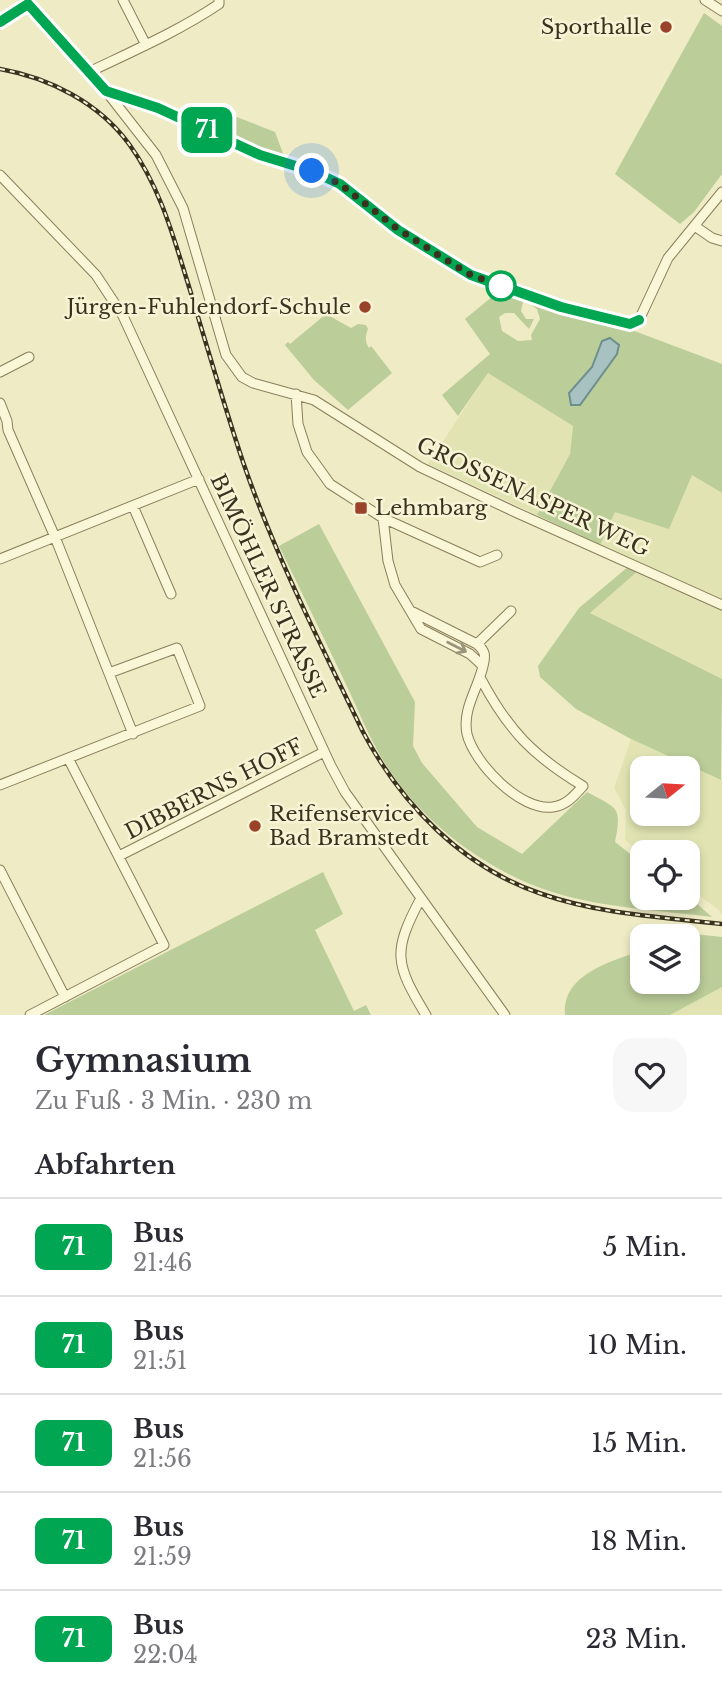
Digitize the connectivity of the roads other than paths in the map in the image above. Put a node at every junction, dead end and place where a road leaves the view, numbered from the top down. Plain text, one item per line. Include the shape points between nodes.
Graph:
1 (124, 0) edge
2 (219, 0) edge
3 (705, 0) edge
4 (26, 2) edge
5 (722, 11) edge
6 (0, 22) edge
7 (146, 45) junction
8 (89, 72) junction
9 (106, 91) junction
10 (0, 175) edge
11 (722, 192) edge
12 (696, 227) junction
13 (722, 241) edge
14 (29, 357) dead end
15 (0, 372) edge
16 (296, 394) junction
17 (0, 402) edge
18 (4, 432) edge
19 (199, 479) junction
20 (133, 506) junction
21 (383, 518) junction
22 (55, 537) junction
23 (497, 555) dead end
24 (0, 559) edge
25 (171, 594) dead end
26 (722, 605) edge
27 (511, 611) dead end
28 (413, 612) junction
29 (477, 643) junction
30 (482, 666) junction
31 (109, 673) junction
32 (481, 678) junction
33 (133, 734) junction
34 (324, 752) junction
35 (68, 758) junction
36 (0, 785) edge
37 (119, 856) junction
38 (0, 870) edge
39 (421, 898) junction
40 (65, 997) junction
41 (30, 1015) edge
42 (426, 1015) edge
43 (505, 1015) edge

1 - 7 street
2 - 7 street
3 - 5 street
4 - 6 street
4 - 8 street, GROSSENASPER WEG
7 - 8 street
8 - 9 street, GROSSENASPER WEG
9 - 12 street via 340,184 398,230 471,275 561,307 630,324 639,320 668,258
9 - 16 street, GROSSENASPER WEG via 172,183 226,355 253,383
10 - 19 street, BIMÖHLER STRASSE via 108,292 142,352
11 - 12 street
12 - 13 street
14 - 15 street
16 - 21 street via 298,424 307,452 330,484
16 - 26 street, GROSSENASPER WEG via 314,400 420,467
17 - 18 street
18 - 22 street
19 - 20 street
19 - 34 street, BIMÖHLER STRASSE
20 - 22 street
20 - 25 street
21 - 23 street via 480,562
21 - 28 street via 387,561
22 - 24 street
22 - 31 street
27 - 29 street
28 - 29 street
28 -> 30 street via 421,628 470,654
29 - 30 street via 484,650
30 - 32 street
31 - 33 street
31 - 33 street via 177,648 200,706
32 - 32 street via 470,699 467,733 487,770 535,805 551,808 564,804 583,786 531,749 504,719
33 - 35 street
34 - 37 street, DIBBERNS HOFF
34 - 39 street, BIMÖHLER STRASSE via 345,792
35 - 36 street
35 - 37 street
37 - 40 street via 164,945
38 - 40 street
39 - 42 street via 401,943 399,959
39 - 43 street, BIMÖHLER STRASSE
40 - 41 street

